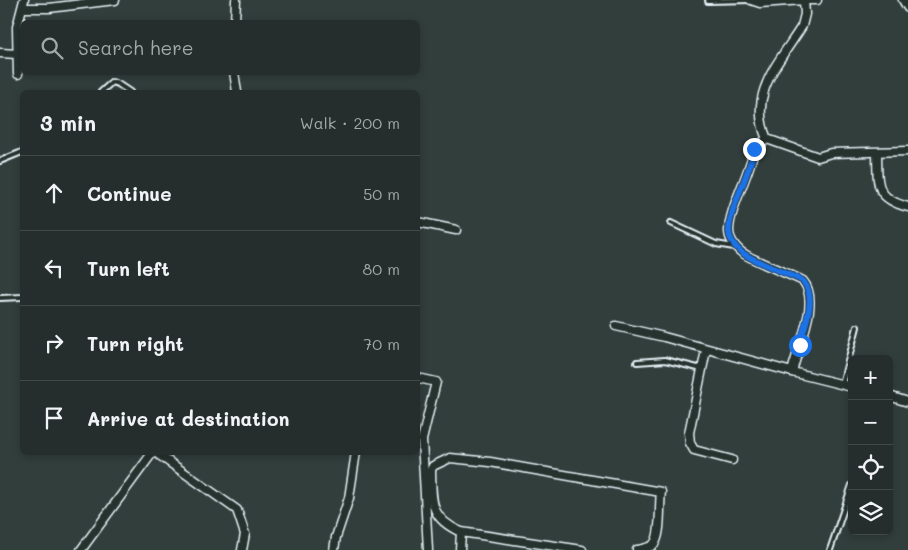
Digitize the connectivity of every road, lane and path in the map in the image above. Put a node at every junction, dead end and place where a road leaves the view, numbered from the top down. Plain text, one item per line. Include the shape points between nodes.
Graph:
1 (115, 0) edge
2 (236, 0) edge
3 (751, 0) edge
4 (804, 0) edge
5 (817, 0) edge
6 (903, 0) edge
7 (708, 1) dead end
8 (24, 4) edge
9 (908, 8) edge
10 (235, 20) edge
11 (0, 53) edge
12 (18, 54) junction
13 (18, 74) dead end
14 (234, 75) edge
15 (103, 90) edge
16 (127, 90) edge
17 (237, 90) edge
18 (767, 139) junction
19 (908, 151) edge
20 (20, 153) edge
21 (877, 154) junction
22 (0, 161) edge
23 (908, 207) edge
24 (420, 222) edge
25 (671, 223) dead end
26 (456, 230) dead end
27 (737, 248) junction
28 (20, 297) edge
29 (0, 298) edge
30 (616, 326) dead end
31 (857, 327) dead end
32 (706, 350) junction
33 (637, 362) dead end
34 (702, 369) junction
35 (792, 372) junction
36 (420, 378) edge
37 (842, 384) junction
38 (848, 386) edge
39 (893, 397) edge
40 (908, 402) edge
41 (152, 455) edge
42 (158, 455) edge
43 (356, 455) edge
44 (732, 460) dead end
45 (850, 490) edge
46 (461, 532) junction
47 (81, 550) edge
48 (242, 550) edge
49 (334, 550) edge
50 (428, 550) edge
51 (460, 550) edge
52 (582, 550) edge
53 (637, 550) edge
54 (830, 550) edge

1 - 8 street via 48,8
2 - 10 street
3 - 4 street via 760,3
3 - 7 lane
4 - 5 street
4 - 18 street via 802,26 761,94 760,116
6 - 9 street
8 - 12 street via 17,27
11 - 12 street
12 - 13 street
14 - 17 street
15 - 16 lane via 112,82
18 - 21 street via 818,157 831,153
18 - 27 street via 754,149 752,164 732,218 729,231
19 - 21 street
20 - 22 lane
21 - 23 street via 879,188 883,196
24 - 26 street
25 - 27 lane via 716,244
27 - 35 street via 803,281 809,288 811,300
28 - 29 lane
30 - 32 street
31 - 37 lane
32 - 34 street
32 - 35 street
33 - 34 lane via 665,360
34 - 44 street via 689,433 690,443 694,450
35 - 37 street
36 - 50 street via 436,382 422,440
37 - 38 street
39 - 40 street
41 - 47 street
42 - 48 street via 237,510 245,534
43 - 49 street via 349,498
45 - 54 lane
46 - 51 street
46 - 52 street
46 - 53 street via 445,525 433,506 431,470 450,458 499,463 661,492 656,542

